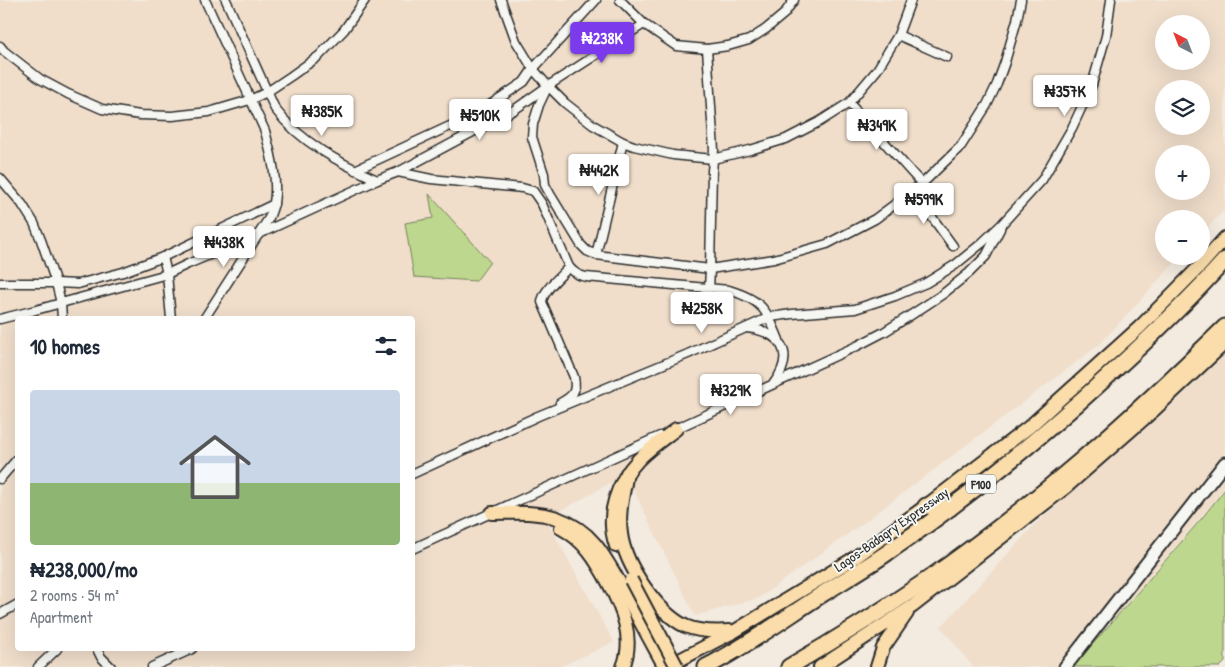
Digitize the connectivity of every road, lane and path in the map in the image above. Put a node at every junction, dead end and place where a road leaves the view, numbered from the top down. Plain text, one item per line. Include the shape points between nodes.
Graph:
1 (205, 0) edge
2 (226, 0) edge
3 (365, 0) edge
4 (501, 0) edge
5 (596, 0) edge
6 (620, 0) edge
7 (794, 0) edge
8 (911, 0) edge
9 (1020, 0) edge
10 (1111, 0) edge
11 (644, 24) junction
12 (898, 35) junction
13 (0, 46) edge
14 (707, 49) junction
15 (947, 57) dead end
16 (533, 69) junction
17 (548, 86) junction
18 (267, 92) junction
19 (250, 100) junction
20 (849, 103) junction
21 (623, 142) junction
22 (713, 159) junction
23 (355, 170) junction
24 (398, 172) junction
25 (0, 178) edge
26 (377, 180) junction
27 (922, 184) junction
28 (913, 191) junction
29 (274, 204) junction
30 (1002, 225) junction
31 (259, 234) junction
32 (1225, 238) edge
33 (953, 246) dead end
34 (596, 255) junction
35 (163, 257) junction
36 (1225, 260) edge
37 (569, 267) junction
38 (710, 269) junction
39 (167, 274) junction
40 (0, 283) edge
41 (56, 283) junction
42 (709, 289) junction
43 (61, 303) junction
44 (62, 316) edge
45 (170, 316) edge
46 (209, 316) edge
47 (770, 317) junction
48 (0, 319) edge
49 (1225, 327) edge
50 (745, 328) junction
51 (779, 340) junction
52 (1225, 342) edge
53 (772, 384) junction
54 (538, 416) junction
55 (676, 429) junction
56 (15, 462) edge
57 (1225, 462) edge
58 (415, 473) edge
59 (627, 473) junction
60 (0, 479) edge
61 (926, 506) junction
62 (950, 508) junction
63 (492, 513) junction
64 (540, 514) junction
65 (415, 548) edge
66 (626, 583) junction
67 (15, 606) edge
68 (913, 606) junction
69 (0, 614) edge
70 (735, 631) junction
71 (55, 651) edge
72 (98, 651) edge
73 (188, 651) edge
74 (38, 667) edge
75 (111, 667) edge
76 (152, 667) edge
77 (623, 667) edge
78 (665, 667) edge
79 (677, 667) edge
80 (706, 667) edge
81 (790, 667) edge
82 (820, 667) edge
83 (877, 667) edge
84 (1065, 667) edge

1 - 19 street
2 - 18 street
3 - 18 street via 344,30 319,56
4 - 16 street via 516,41
5 - 16 street
6 - 11 street
7 - 14 street via 784,14 749,40
8 - 12 street
9 - 27 street via 1005,62 987,104 961,146
10 - 30 street via 1106,36 1092,85 1072,128 1042,180
11 - 14 street via 676,46
11 - 17 street
12 - 15 street
12 - 20 street via 877,70
13 - 19 street via 40,79 102,109 140,116 172,116 209,112
14 - 22 street
16 - 17 street
16 - 23 street via 524,82 476,114
17 - 21 street via 565,103
17 - 24 street via 514,110
17 - 34 street via 539,104 532,137 545,185 581,245
18 - 19 street
18 - 23 street via 281,118 322,151
19 - 29 street via 270,149
20 - 22 street via 786,139
20 - 27 street
21 - 22 street via 672,155
21 - 34 street
22 - 38 street
23 - 26 street
24 - 26 street
24 - 37 street via 533,191 542,204
25 - 41 street via 34,223
26 - 31 street
27 - 28 street
28 - 33 street
28 - 38 street via 875,219 827,244 774,259
29 - 31 street
29 - 35 street
30 - 47 street via 955,266 894,296 855,309
30 - 53 street via 986,256 943,294 884,332
31 - 39 street
31 - 46 street
32 - 61 main road, Lagos-Badagry Expressway via 1140,328 1029,427
34 - 38 street
35 - 39 street
35 - 41 street via 78,284
36 - 62 highway, Lagos-Badagry Expressway / F100 via 1090,393 1042,436
37 - 42 street via 586,277
37 - 54 street via 545,292 542,302 576,386 571,396
38 - 42 street
39 - 43 street
39 - 45 street
40 - 41 street
41 - 43 street
42 - 47 street via 741,294 758,304
43 - 44 street
43 - 48 street
47 - 50 street
47 - 51 street
49 - 81 highway via 1127,421 1020,510 925,581
50 - 51 street via 757,329
50 - 54 street
51 - 53 street via 783,367
52 - 68 main road via 1066,488
53 - 55 street
54 - 58 street
55 - 59 main road
55 - 63 street
56 - 60 street
57 - 84 main road
59 - 66 main road via 614,501 611,524
59 - 70 main road via 621,504 621,536 631,564 648,592 676,621 687,626 707,631
61 - 62 highway
61 - 70 main road, Lagos-Badagry Expressway via 856,557
62 - 80 highway, Lagos-Badagry Expressway / F100 via 895,548
63 - 64 main road
63 - 65 street
64 - 66 main road via 567,522 587,535
64 - 77 main road via 572,534 588,549 614,592 628,640
66 - 78 main road
66 - 79 main road, bridge
67 - 69 street
68 - 82 main road
68 - 83 main road via 888,640
70 - 78 main road, Lagos-Badagry Expressway
71 - 74 street
72 - 75 street
73 - 76 street

